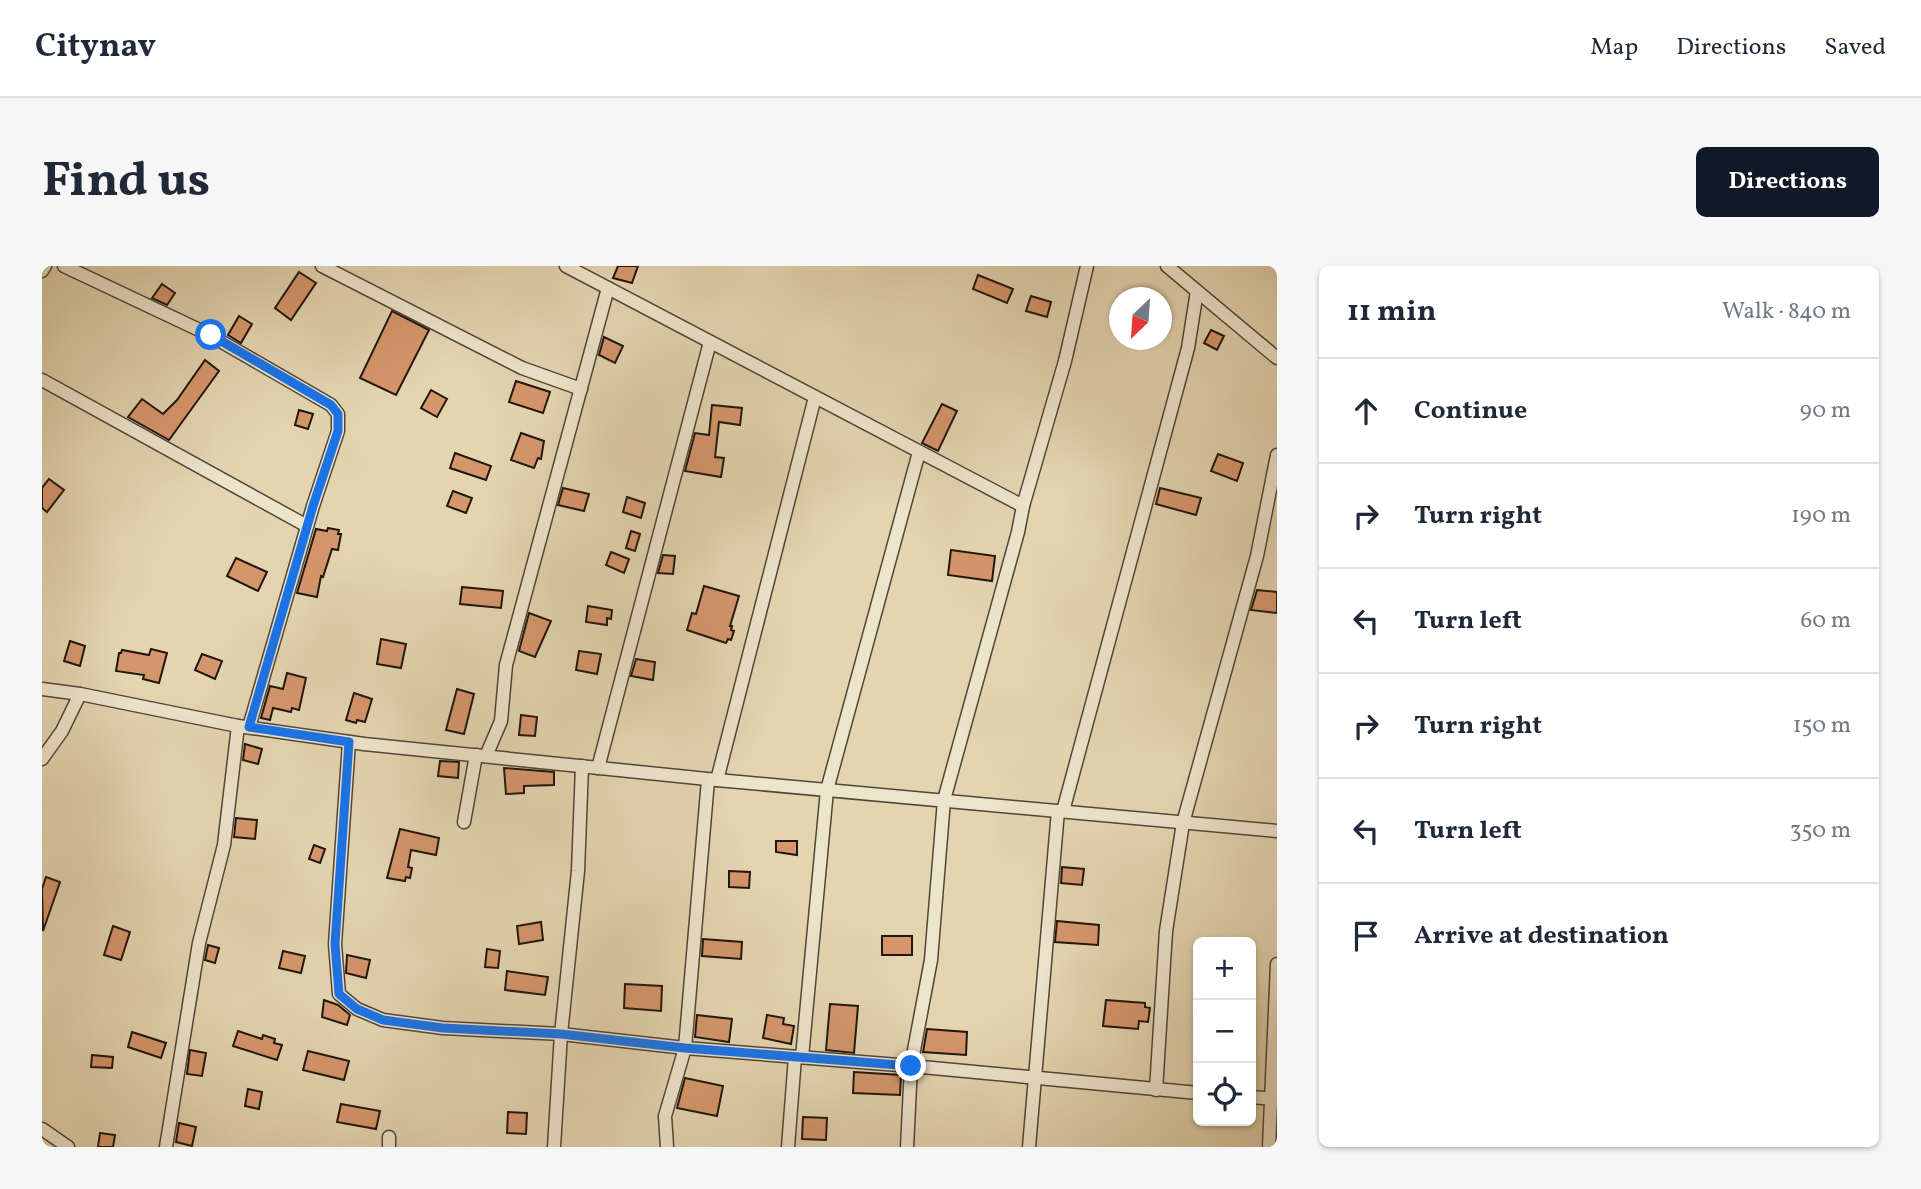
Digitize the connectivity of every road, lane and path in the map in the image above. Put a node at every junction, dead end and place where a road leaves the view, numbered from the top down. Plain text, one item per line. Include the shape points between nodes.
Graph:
1 (45, 266) edge
2 (64, 266) edge
3 (322, 266) edge
4 (566, 266) edge
5 (1087, 266) edge
6 (1167, 266) edge
7 (42, 271) edge
8 (607, 288) junction
9 (1197, 291) junction
10 (710, 342) junction
11 (1277, 358) edge
12 (42, 380) edge
13 (581, 389) junction
14 (815, 397) junction
15 (919, 452) junction
16 (1277, 455) edge
17 (1023, 506) junction
18 (307, 526) junction
19 (42, 689) edge
20 (80, 694) junction
21 (243, 727) junction
22 (349, 742) junction
23 (481, 756) junction
24 (42, 759) edge
25 (582, 766) junction
26 (598, 768) junction
27 (712, 780) junction
28 (827, 790) junction
29 (944, 800) junction
30 (1061, 811) junction
31 (464, 822) dead end
32 (1184, 823) junction
33 (1277, 831) edge
34 (1277, 964) edge
35 (561, 1034) junction
36 (685, 1048) junction
37 (798, 1057) junction
38 (911, 1066) junction
39 (1034, 1077) junction
40 (1156, 1090) junction
41 (1193, 1093) edge
42 (1256, 1097) edge
43 (1274, 1099) edge
44 (42, 1129) edge
45 (68, 1147) edge
46 (166, 1147) edge
47 (554, 1147) edge
48 (667, 1147) edge
49 (788, 1147) edge
50 (907, 1147) edge
51 (1029, 1147) edge
52 (1269, 1147) edge

1 - 7 street
2 - 18 street via 211,335 331,405 338,414 338,431
3 - 13 street via 522,368
4 - 8 street
5 - 17 street
6 - 9 street
8 - 10 street
8 - 13 street
9 - 11 street
9 - 30 street via 1188,348
10 - 14 street
10 - 26 street
12 - 18 street
13 - 23 street via 506,665 501,721
14 - 15 street
14 - 27 street
15 - 17 street
15 - 28 street
16 - 32 street via 1257,556
17 - 29 street
18 - 21 street
19 - 20 street
20 - 21 street
20 - 24 street
21 - 22 street
21 - 46 street via 224,845 199,943
22 - 23 street
22 - 35 street via 335,944 339,994 357,1009 383,1020
23 - 25 street
23 - 31 street
25 - 26 street
25 - 35 street via 578,871
26 - 27 street
27 - 28 street
27 - 36 street
28 - 29 street
28 - 37 street
29 - 30 street
29 - 38 street via 931,960
30 - 32 street
30 - 39 street
32 - 33 street
32 - 40 street via 1166,931
34 - 43 street
35 - 36 street
35 - 47 street
36 - 37 street
36 - 48 street via 665,1116
37 - 38 street
37 - 49 street
38 - 39 street
38 - 50 street
39 - 40 street
39 - 51 street
40 - 41 street
42 - 43 street
43 - 52 street
44 - 45 street

